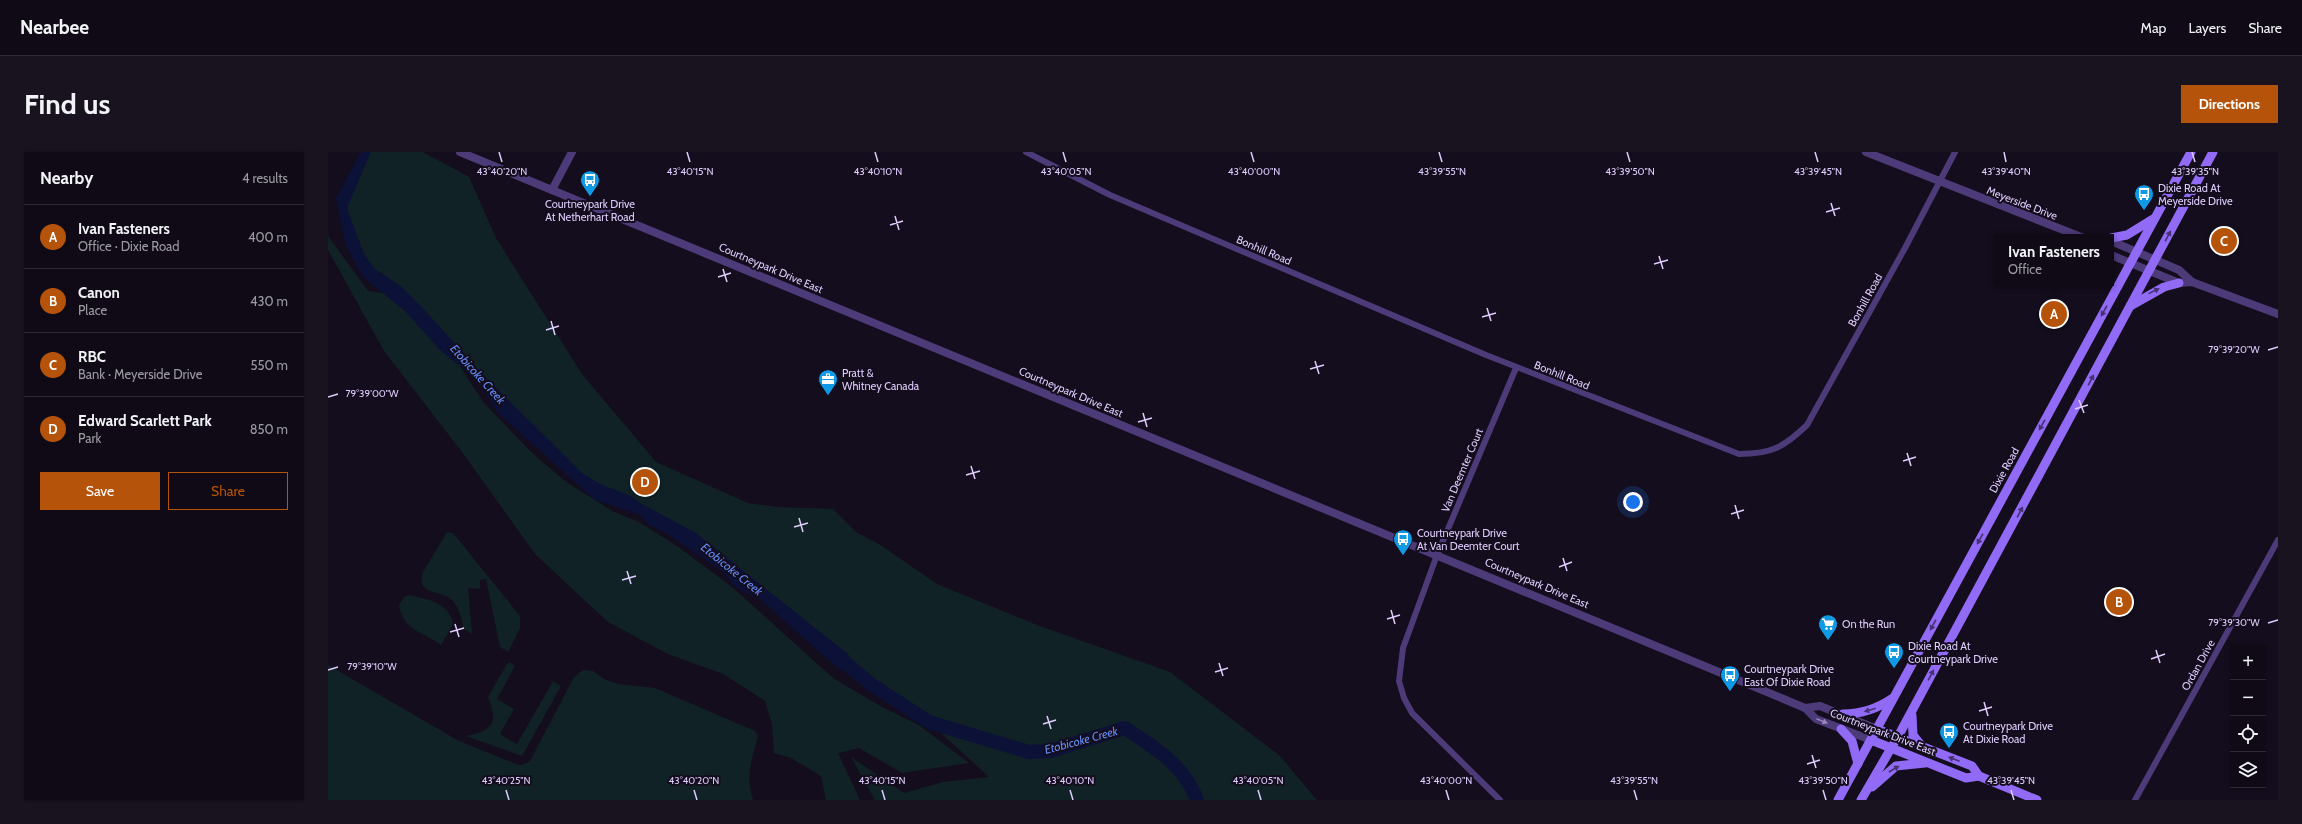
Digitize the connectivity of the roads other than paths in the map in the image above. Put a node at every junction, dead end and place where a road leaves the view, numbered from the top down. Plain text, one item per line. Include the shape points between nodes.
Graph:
1 (460, 152) edge
2 (572, 152) edge
3 (1026, 152) edge
4 (1866, 152) edge
5 (1955, 152) edge
6 (2191, 152) edge
7 (2213, 152) edge
8 (1938, 182) junction
9 (552, 190) junction
10 (2155, 217) junction
11 (2073, 234) edge
12 (2114, 237) edge
13 (2114, 242) edge
14 (2136, 252) junction
15 (2114, 256) edge
16 (2156, 259) junction
17 (2130, 264) junction
18 (2150, 270) junction
19 (2192, 282) junction
20 (2179, 283) junction
21 (2131, 306) junction
22 (2278, 314) edge
23 (1516, 368) junction
24 (2278, 540) edge
25 (1437, 555) junction
26 (1894, 697) junction
27 (1805, 708) junction
28 (1912, 709) junction
29 (1843, 714) junction
30 (1841, 728) junction
31 (1877, 728) junction
32 (1898, 737) junction
33 (1871, 740) junction
34 (1924, 747) junction
35 (1892, 748) junction
36 (1858, 764) junction
37 (1930, 764) junction
38 (1979, 776) junction
39 (1863, 796) edge
40 (1500, 800) edge
41 (1838, 800) edge
42 (2037, 800) edge
43 (2135, 800) edge

1 - 9 street, Courtneypark Drive East
2 - 9 street
3 - 23 street, Bonhill Road via 1117,198
4 - 8 street, Meyerside Drive
5 - 8 street, Bonhill Road
6 - 10 main road, Dixie Road
16 -> 7 main road
8 - 11 street, Meyerside Drive
8 - 23 street, Bonhill Road via 1905,248 1807,425 1791,440 1776,449 1760,454 1739,454
9 - 25 street, Courtneypark Drive East via 1254,482
10 - 12 main road via 2141,228
10 - 14 main road, Dixie Road
13 - 14 street
14 - 16 street
14 - 17 main road, Dixie Road
15 - 17 street
16 - 18 main road
16 - 19 street via 2179,270
17 - 18 street
17 -> 26 main road, Dixie Road
18 - 20 street
18 - 21 main road
19 - 20 street
19 - 22 street
21 -> 20 main road via 2164,286
28 -> 21 main road
23 - 25 street, Van Deemter Court
24 - 43 street, Ordan Drive
25 - 27 street, Courtneypark Drive East
25 - 40 street, Van Deemter Court via 1403,648 1399,681 1412,713
26 -> 29 main road via 1878,708 1858,714
26 - 31 main road, Dixie Road
27 - 29 street, Courtneypark Drive East via 1820,706
27 -> 30 street, Courtneypark Drive East via 1816,719
28 - 32 main road
28 - 34 main road via 1913,735
29 - 31 street, Courtneypark Drive East
30 - 33 street, Courtneypark Drive East
30 - 36 main road via 1852,741
31 - 32 main road, Courtneypark Drive East
31 - 33 main road, Dixie Road
32 - 34 main road, Courtneypark Drive East
32 - 35 main road
33 - 35 main road, Courtneypark Drive East
33 - 36 main road, Dixie Road
38 -> 34 main road, Courtneypark Drive East via 1972,766
35 - 37 main road, Courtneypark Drive East
35 - 39 main road
36 - 41 main road, Dixie Road
37 - 38 main road, Courtneypark Drive East via 1966,778
39 -> 37 main road via 1896,766 1911,763
38 - 42 main road, Courtneypark Drive East

